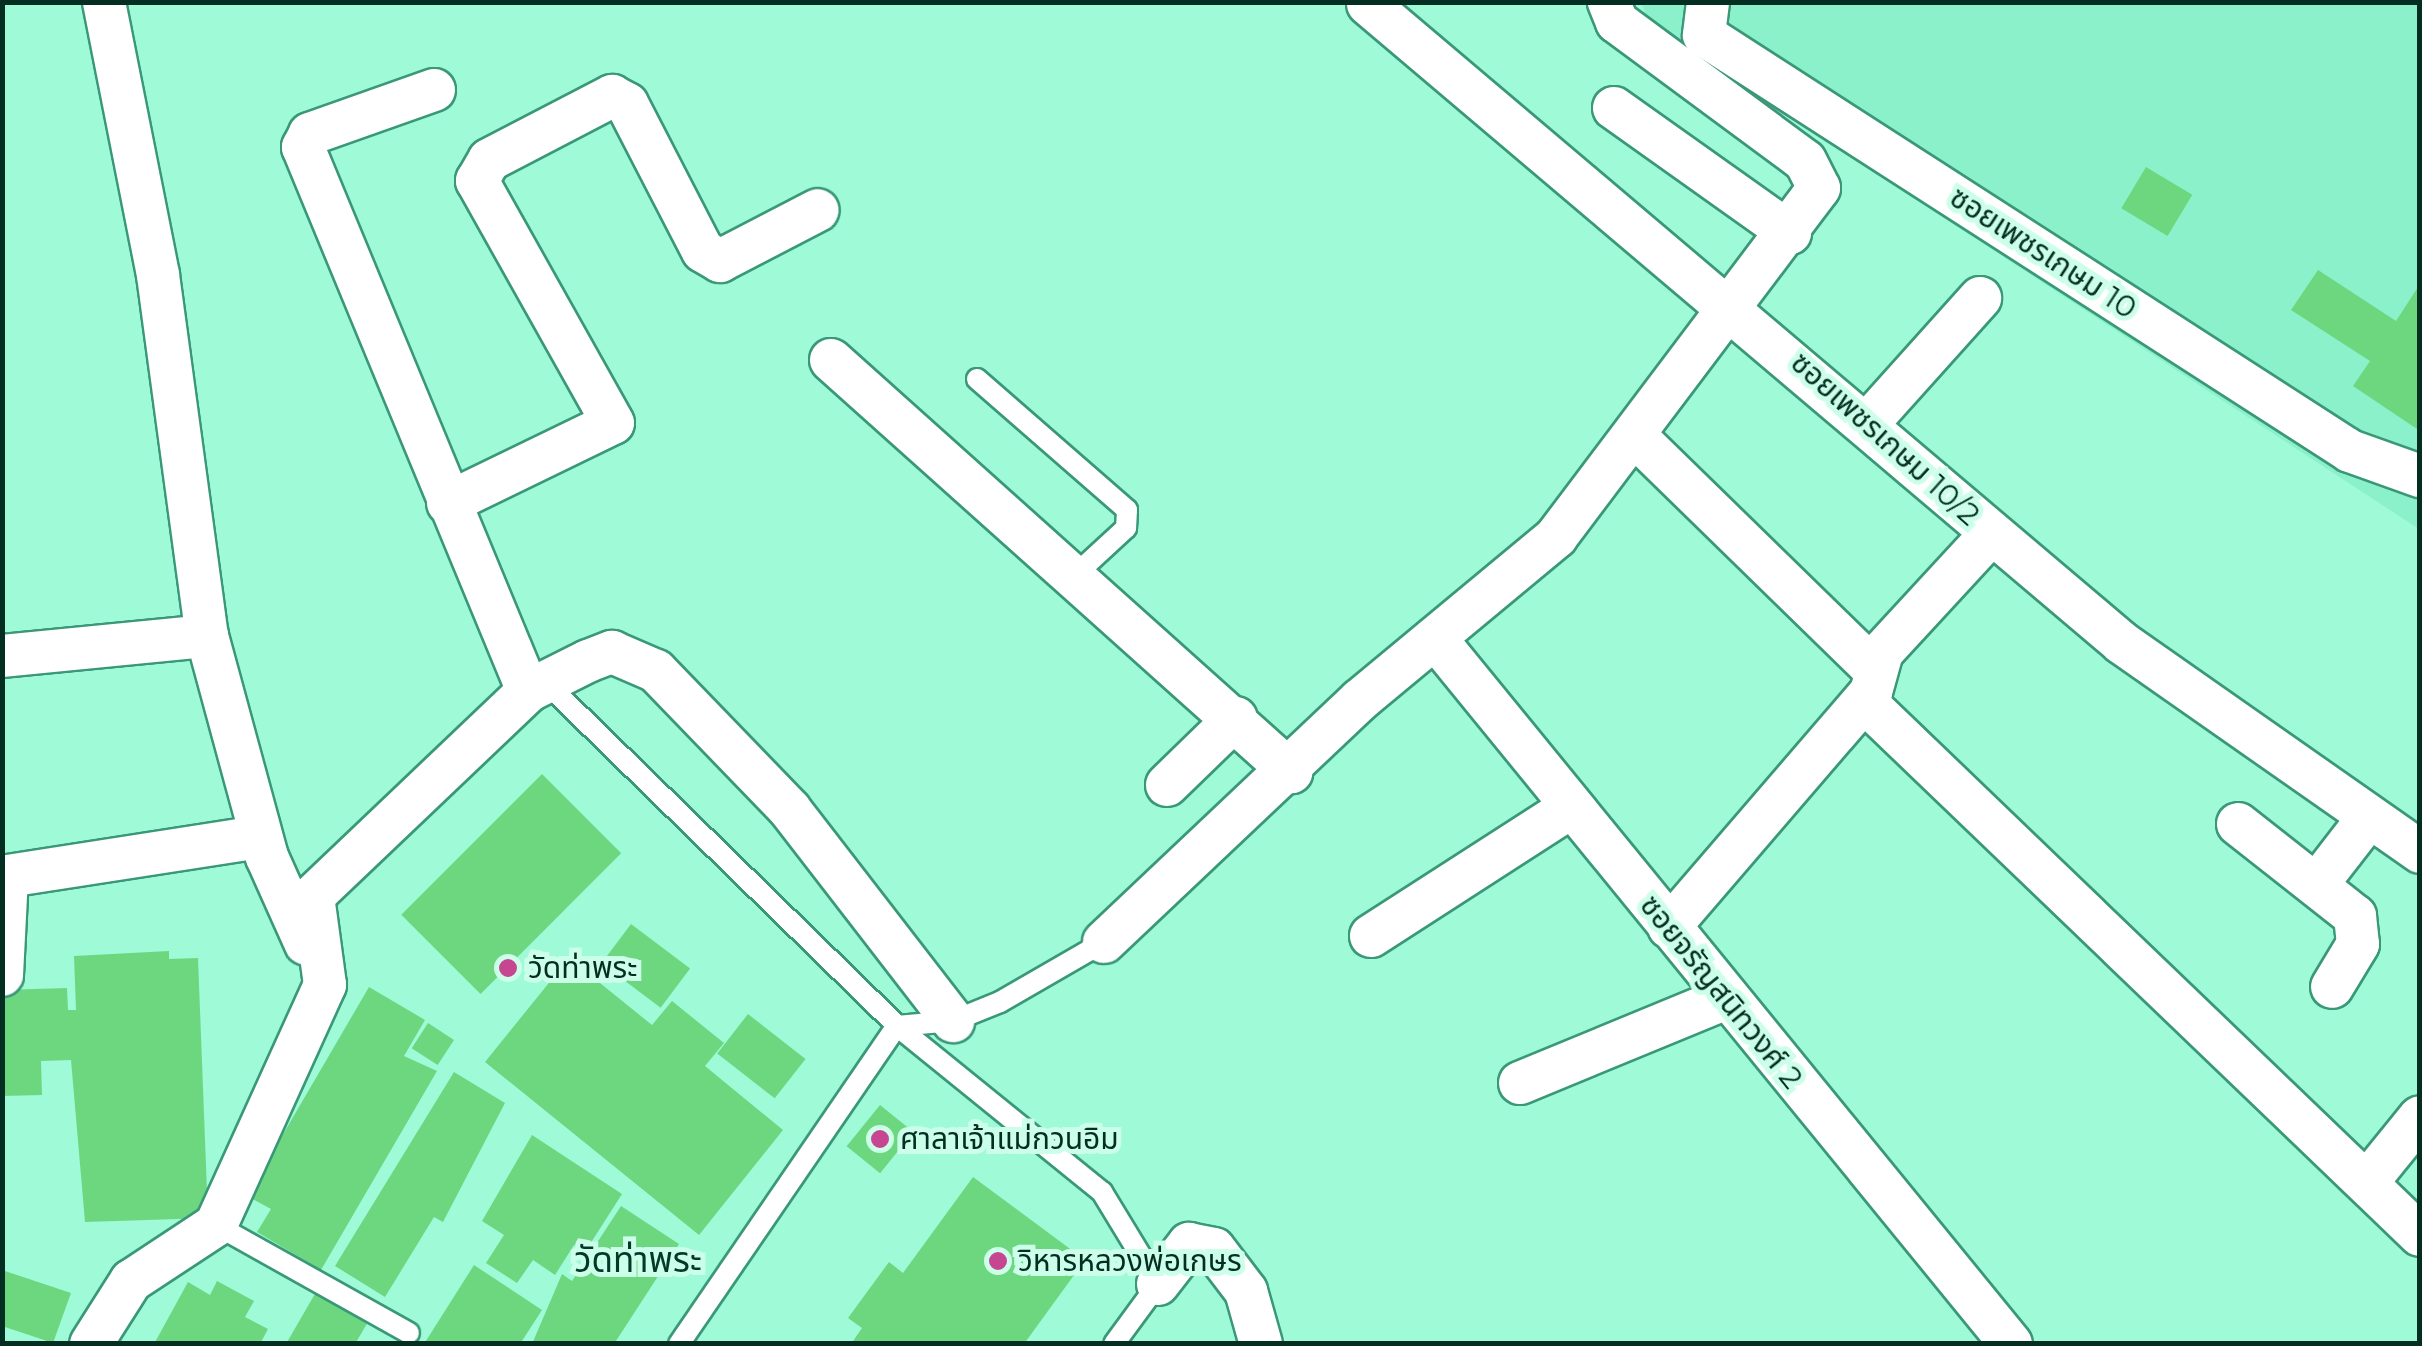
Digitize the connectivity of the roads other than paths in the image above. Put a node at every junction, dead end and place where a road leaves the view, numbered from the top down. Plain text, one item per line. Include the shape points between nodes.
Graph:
1 (104, 2) edge
2 (1609, 2) edge
3 (1708, 2) edge
4 (1368, 4) edge
5 (434, 90) dead end
6 (1614, 108) dead end
7 (818, 210) dead end
8 (1790, 233) junction
9 (1980, 298) dead end
10 (1735, 306) junction
11 (832, 360) dead end
12 (978, 378) dead end
13 (1868, 423) junction
14 (1635, 436) junction
15 (2420, 476) edge
16 (448, 503) junction
17 (1990, 535) junction
18 (1076, 574) junction
19 (207, 636) junction
20 (1435, 638) junction
21 (2, 656) edge
22 (1869, 685) junction
23 (536, 686) junction
24 (1236, 718) junction
25 (1290, 772) junction
26 (1167, 785) dead end
27 (1571, 806) junction
28 (2369, 817) junction
29 (2238, 824) dead end
30 (260, 836) junction
31 (2420, 852) edge
32 (2318, 883) junction
33 (1669, 927) junction
34 (1371, 936) dead end
35 (1104, 942) joint
36 (2, 975) edge
37 (326, 985) junction
38 (2332, 987) dead end
39 (1726, 998) junction
40 (953, 1021) junction
41 (897, 1026) junction
42 (1520, 1083) dead end
43 (2420, 1117) edge
44 (2368, 1180) junction
45 (216, 1225) junction
46 (2420, 1235) edge
47 (1158, 1284) junction
48 (408, 1333) dead end
49 (91, 1344) edge
50 (679, 1344) edge
51 (1114, 1344) edge
52 (1261, 1344) edge
53 (2011, 1344) edge

1 - 19 street via 158,275
2 - 8 street via 1616,22 1806,162 1818,188
3 - 15 street, ซอยเพชรเกษม 10 via 1704,34 2350,451
4 - 10 street, ซอยเพชรเกษม 10/2
5 - 16 street via 310,134 303,146
6 - 8 street
7 - 16 street via 720,261 703,251 626,104 612,96 489,160 477,182 613,423
8 - 10 street
9 - 13 street
10 - 13 street, ซอยเพชรเกษม 10/2
10 - 14 street
11 - 18 street
12 - 18 lane via 1128,510 1126,528
13 - 17 street, ซอยเพชรเกษม 10/2
14 - 20 street via 1518,577
14 - 22 street
16 - 23 street
17 - 22 street
17 - 28 street, ซอยเพชรเกษม 10/2 via 2122,643
18 - 24 street
19 - 21 street
19 - 30 street
20 - 25 street
20 - 27 street, ซอยจรัญสนิทวงศ์ 2
22 - 33 street
22 - 44 street
23 - 37 street via 312,896
23 - 40 street via 612,652 656,671 790,810
23 - 41 lane
24 - 25 street
24 - 26 street
25 - 35 street
27 - 33 street, ซอยจรัญสนิทวงศ์ 2
27 - 34 street
28 - 31 street, ซอยเพชรเกษม 10/2
28 - 32 street
29 - 32 street
30 - 36 street via 7,876
30 - 37 street
32 - 38 street via 2355,916 2360,934
33 - 39 street, ซอยจรัญสนิทวงศ์ 2
35 - 40 lane
37 - 45 street
39 - 42 street
39 - 53 street, ซอยจรัญสนิทวงศ์ 2
40 - 41 lane
41 - 47 lane via 1102,1192
41 - 50 lane
43 - 44 street
44 - 46 street
45 - 48 lane
45 - 49 street via 131,1280
47 - 51 lane
47 - 52 street via 1189,1244 1214,1250 1246,1291

